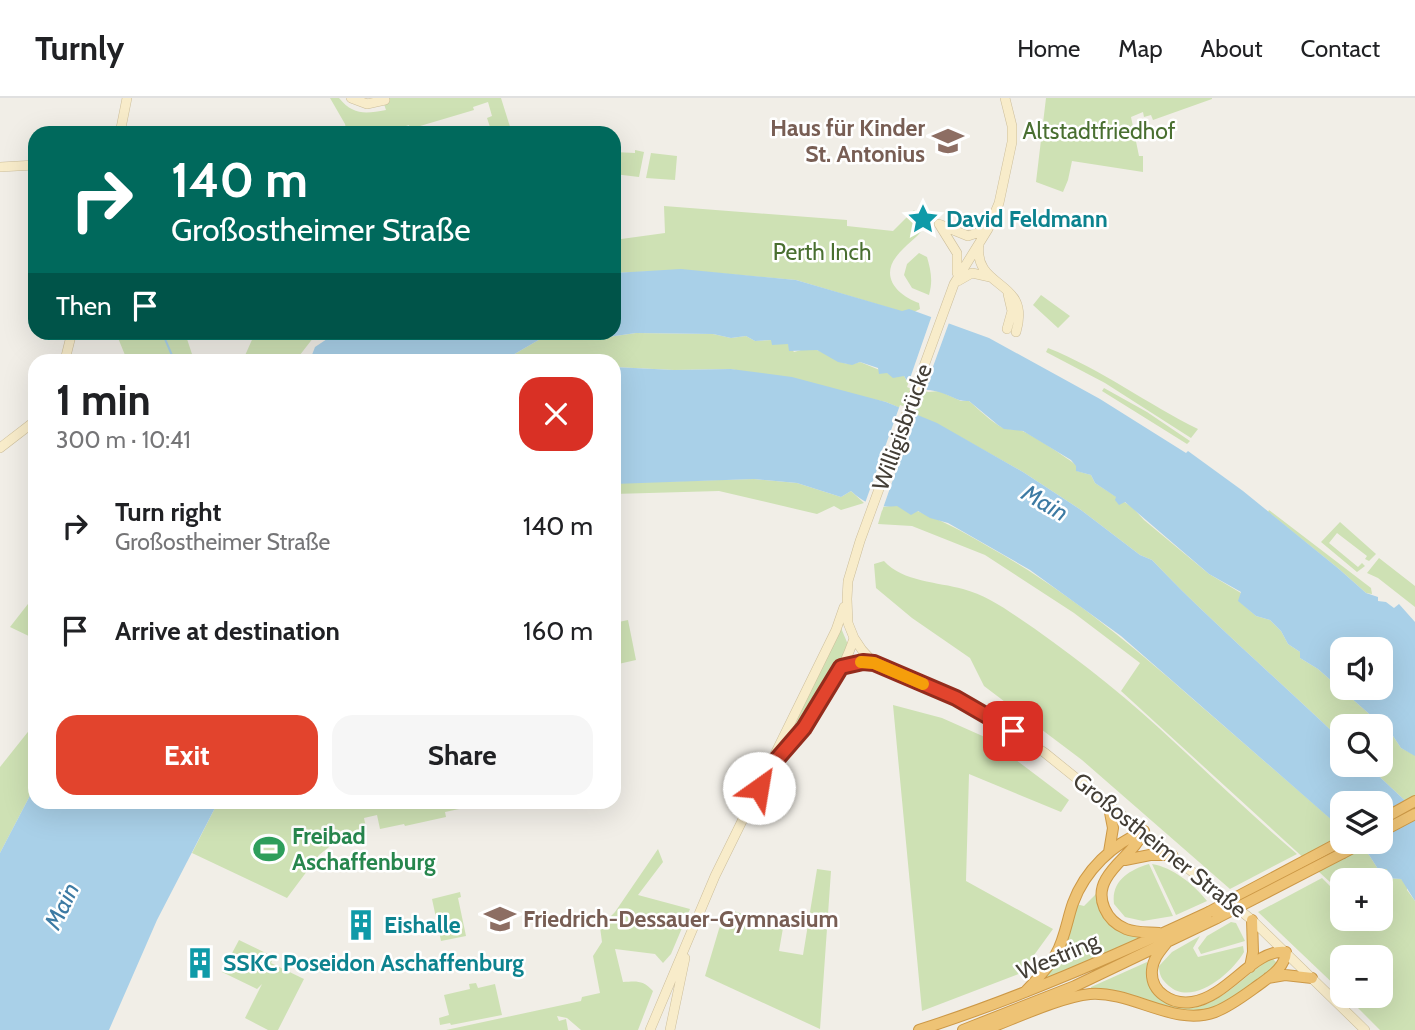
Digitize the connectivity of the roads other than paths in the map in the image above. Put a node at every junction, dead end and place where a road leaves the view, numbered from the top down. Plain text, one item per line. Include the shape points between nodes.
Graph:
1 (127, 98) edge
2 (351, 98) edge
3 (1005, 98) edge
4 (385, 100) dead end
5 (121, 126) edge
6 (28, 165) edge
7 (0, 167) edge
8 (988, 229) junction
9 (979, 242) junction
10 (991, 278) junction
11 (955, 282) junction
12 (1011, 331) dead end
13 (28, 426) edge
14 (0, 448) edge
15 (851, 569) joint
16 (847, 596) junction
17 (854, 638) junction
18 (874, 663) junction
19 (841, 667) junction
20 (772, 765) junction
21 (1415, 801) edge
22 (1108, 802) junction
23 (1393, 813) edge
24 (1415, 814) edge
25 (1393, 826) edge
26 (1144, 831) junction
27 (1330, 848) edge
28 (1109, 852) junction
29 (1341, 854) edge
30 (1172, 855) junction
31 (1122, 860) junction
32 (1213, 915) junction
33 (1252, 920) junction
34 (1165, 938) junction
35 (689, 939) junction
36 (1286, 952) junction
37 (1250, 967) junction
38 (1268, 978) junction
39 (1312, 978) junction
40 (1021, 995) junction
41 (1032, 1004) junction
42 (1009, 1021) junction
43 (650, 1030) edge
44 (670, 1030) edge
45 (919, 1030) edge
46 (963, 1030) edge
47 (984, 1030) edge
48 (1365, 1030) edge

1 - 5 main road
2 - 4 main road via 367,104
3 - 8 main road via 1012,126 1010,157
6 - 7 main road
8 - 9 main road
8 - 11 main road via 968,236 939,224 957,253
9 - 10 main road via 980,261
9 - 11 main road
10 - 11 main road via 972,273
10 - 12 main road via 1018,303 1020,317
11 - 15 main road, Willigisbrücke
13 - 14 main road
15 - 16 main road, Großostheimer Straße
16 - 17 main road, Großostheimer Straße
16 - 20 main road via 836,630
17 - 18 main road, Großostheimer Straße
17 - 19 main road
18 - 19 main road
18 - 22 main road, Großostheimer Straße via 985,713
19 - 20 main road via 804,728
20 - 35 main road via 715,876
21 - 23 highway
22 - 26 main road, Großostheimer Straße
22 - 28 highway via 1113,828
24 - 25 highway
26 - 28 highway
26 - 30 main road, Großostheimer Straße
26 - 31 highway
27 - 32 highway, bridge
28 - 40 highway via 1081,886 1051,963
29 - 32 highway, bridge
30 - 31 highway
30 - 33 main road, Großostheimer Straße
31 - 34 highway via 1101,890 1105,911 1126,929
32 - 34 highway, Westring
33 - 36 main road, Großostheimer Straße
33 - 37 highway
34 - 37 highway via 1154,962 1153,981 1158,991 1178,1002 1216,994
34 - 40 highway, Westring
34 - 41 highway, Westring
35 - 43 main road
35 - 44 main road
36 - 37 highway via 1272,953
36 - 38 highway via 1283,963
36 - 39 main road, Großostheimer Straße
38 - 39 highway
38 - 42 highway via 1228,1006 1201,1016 1124,998 1088,995
39 - 48 main road, Großostheimer Straße
40 - 45 highway, Westring
41 - 42 highway
41 - 46 highway, Westring
42 - 47 highway

